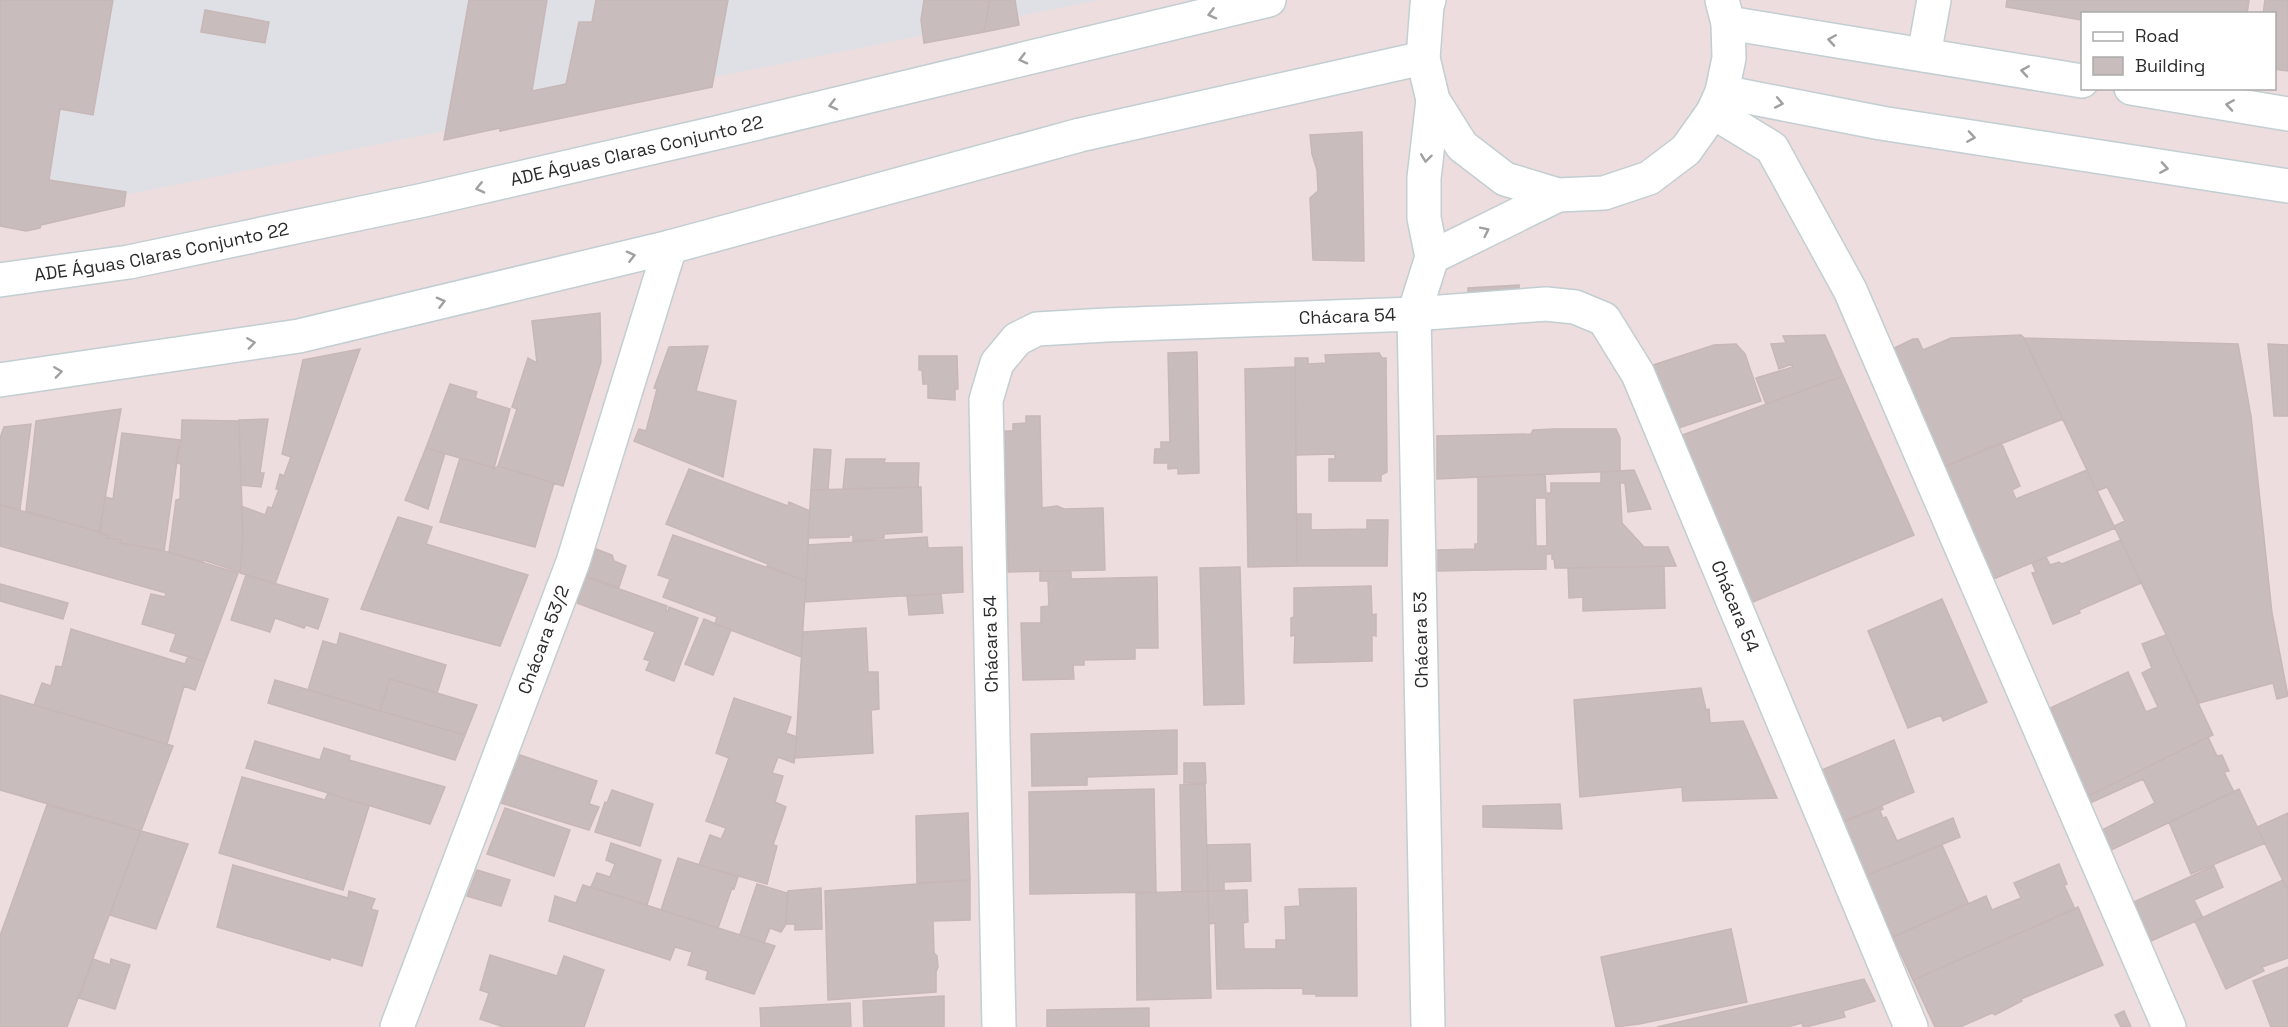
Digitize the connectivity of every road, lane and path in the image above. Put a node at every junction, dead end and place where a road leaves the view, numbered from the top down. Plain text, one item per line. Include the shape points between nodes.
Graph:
1 (1269, 0) edge
2 (1429, 0) edge
3 (1934, 0) edge
4 (1725, 11) edge
5 (1924, 55) junction
6 (1423, 58) junction
7 (2081, 81) edge
8 (2143, 90) edge
9 (1433, 100) junction
10 (1717, 102) junction
11 (2288, 114) edge
12 (2288, 186) edge
13 (1558, 195) junction
14 (670, 246) junction
15 (1432, 257) junction
16 (0, 280) edge
17 (1414, 314) junction
18 (0, 380) edge
19 (397, 1027) edge
20 (999, 1027) edge
21 (1428, 1027) edge
22 (1911, 1027) edge
23 (2169, 1027) edge

1 -> 16 street, ADE Águas Claras Conjunto 22 via 424,200 129,262
2 - 6 street
3 - 5 street
5 -> 4 street
4 - 10 street via 1729,58
7 -> 5 street
6 - 9 street
6 - 14 street via 1080,135
11 -> 8 street
9 - 13 street via 1462,146 1505,179
9 -> 15 street, Chácara 53 via 1424,178 1424,218
10 -> 12 street via 1881,123
10 - 13 street via 1686,150 1648,178 1604,194
10 - 23 street via 1772,148 1850,290
15 -> 13 street
18 -> 14 street via 299,336
14 - 19 street, Chácara 53/2 via 573,562
15 - 17 street, Chácara 53
17 - 20 street, Chácara 54 via 1037,329 1017,339 998,363 986,400
17 - 21 street, Chácara 53
17 - 22 street, Chácara 54 via 1545,304 1575,307 1604,319 1638,375

